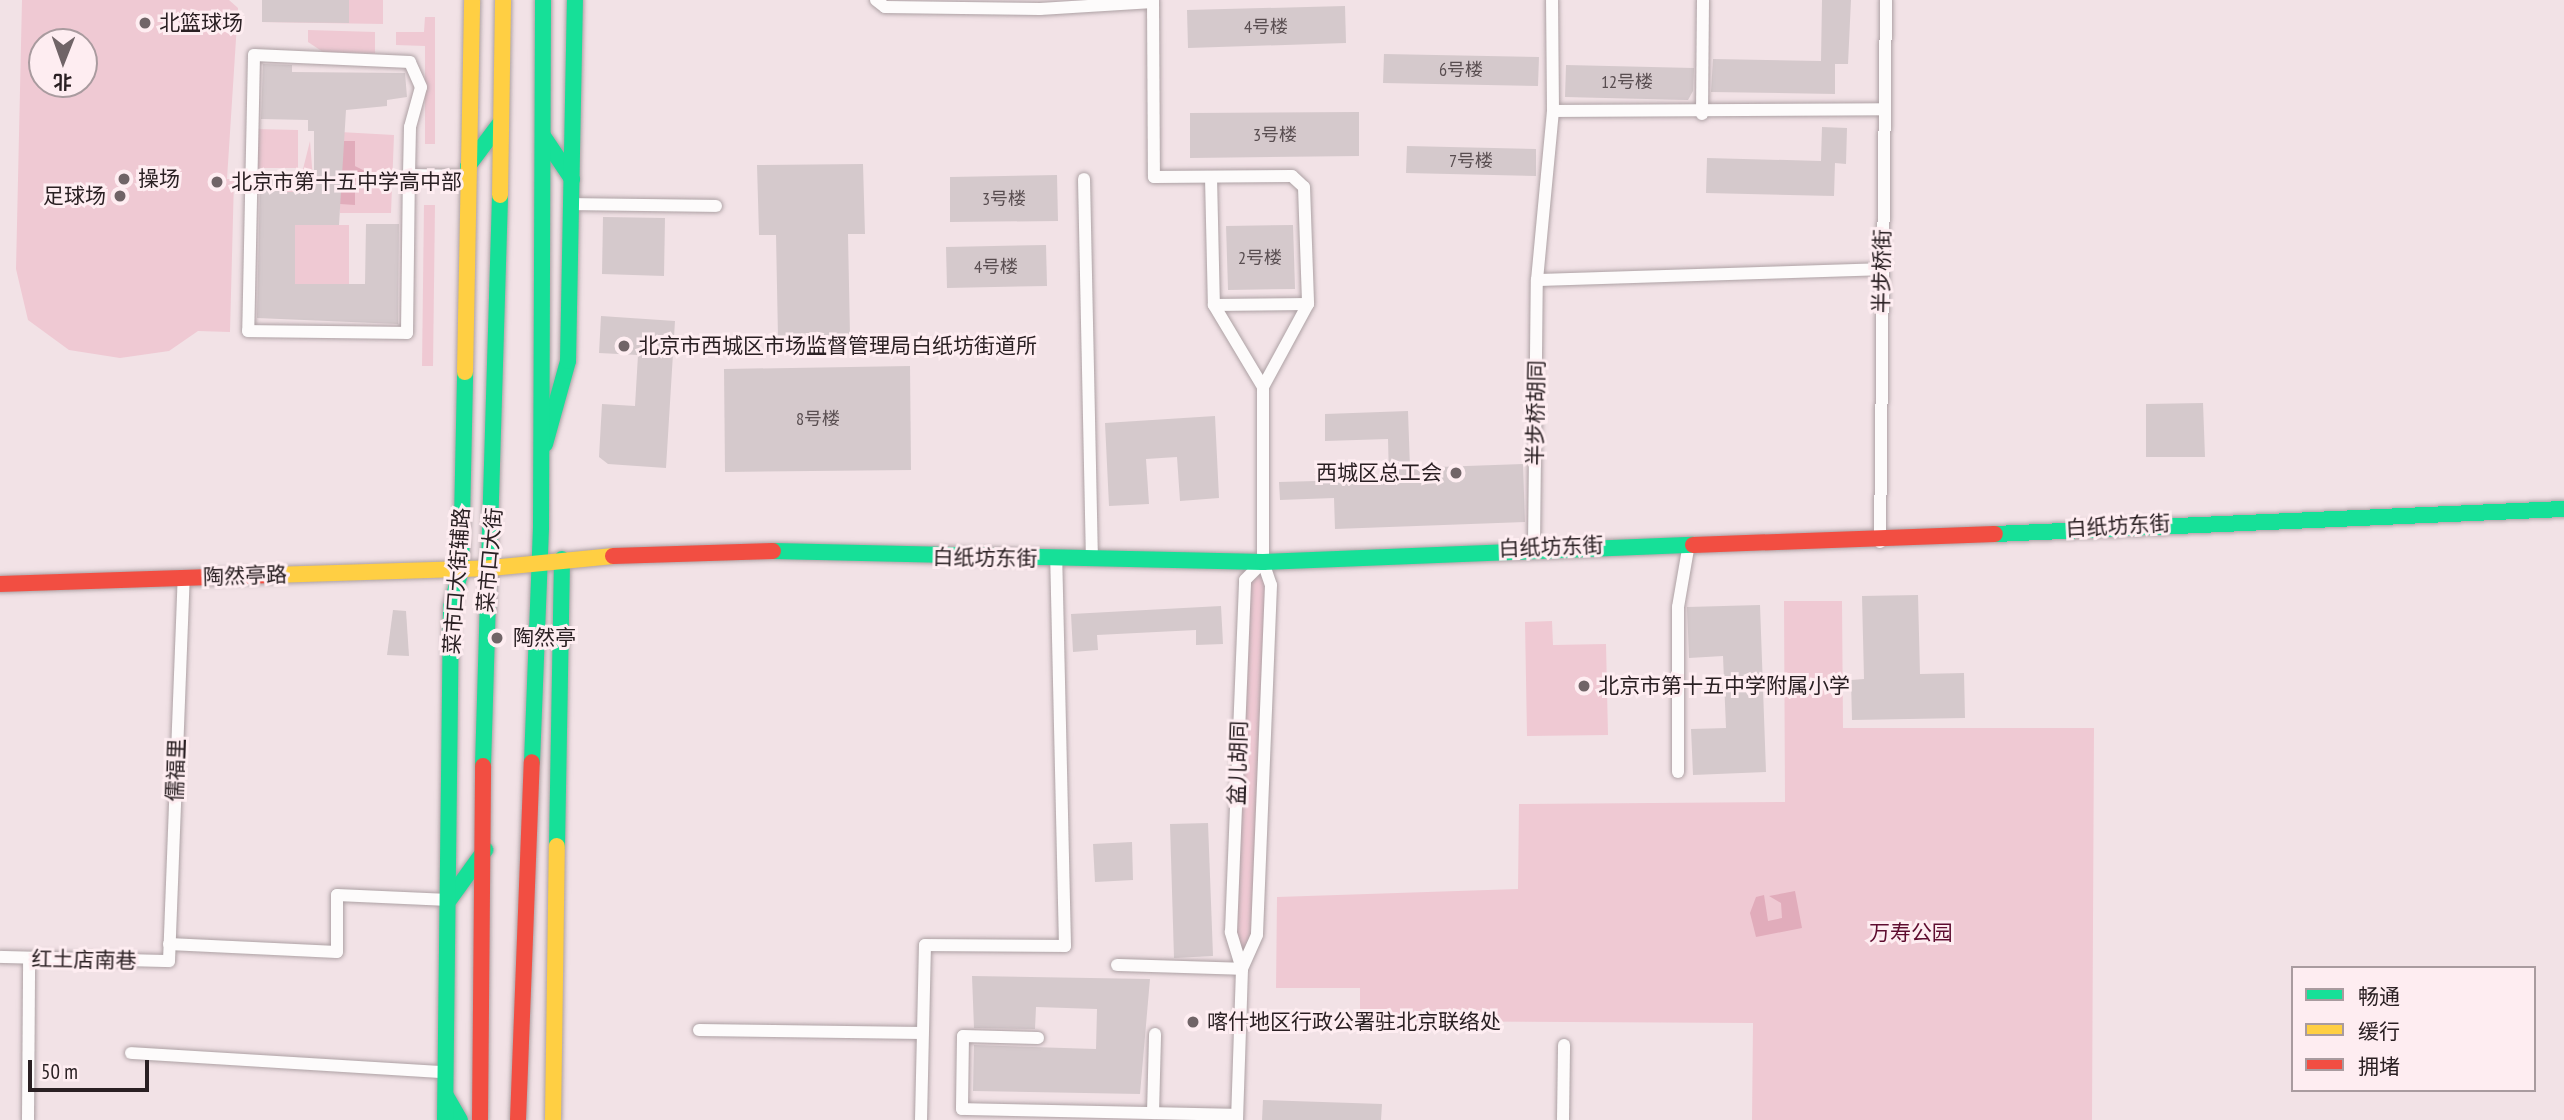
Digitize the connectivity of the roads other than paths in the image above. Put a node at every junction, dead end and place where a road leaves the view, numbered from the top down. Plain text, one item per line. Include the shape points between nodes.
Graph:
1 (472, 0) edge
2 (503, 0) edge
3 (543, 0) edge
4 (575, 0) edge
5 (876, 0) edge
6 (1552, 0) edge
7 (1703, 0) edge
8 (1886, 0) edge
9 (1153, 1) edge
10 (1884, 109) junction
11 (1553, 111) junction
12 (1702, 114) junction
13 (501, 122) junction
14 (543, 135) junction
15 (468, 171) junction
16 (409, 175) junction
17 (1211, 177) junction
18 (572, 179) junction
19 (1084, 179) dead end
20 (572, 204) junction
21 (716, 206) dead end
22 (1881, 269) junction
23 (1537, 280) junction
24 (1308, 304) junction
25 (1214, 305) junction
26 (1262, 387) junction
27 (542, 456) junction
28 (2564, 509) edge
29 (1880, 542) junction
30 (1689, 543) junction
31 (1534, 547) junction
32 (562, 559) junction
33 (1056, 559) junction
34 (1092, 560) junction
35 (539, 562) junction
36 (1263, 562) junction
37 (491, 568) junction
38 (461, 569) junction
39 (184, 578) junction
40 (0, 584) edge
41 (1678, 772) dead end
42 (485, 850) junction
43 (449, 900) junction
44 (169, 944) junction
45 (0, 957) edge
46 (29, 959) junction
47 (169, 961) joint
48 (1117, 965) dead end
49 (1242, 969) junction
50 (699, 1030) dead end
51 (922, 1033) junction
52 (1155, 1034) dead end
53 (1038, 1038) dead end
54 (1564, 1045) dead end
55 (131, 1052) dead end
56 (446, 1072) junction
57 (446, 1096) junction
58 (1153, 1113) junction
59 (1237, 1117) edge
60 (28, 1120) edge
61 (445, 1120) edge
62 (460, 1120) edge
63 (480, 1120) edge
64 (518, 1120) edge
65 (553, 1120) edge
66 (921, 1120) edge
67 (1563, 1120) edge

1 - 15 street, 菜市口大街辅路
2 - 13 street, 菜市口大街
3 - 14 street
4 - 18 street
5 - 9 street via 885,7 1040,9
6 - 11 street, 半步桥胡同
7 - 12 street
8 - 10 street, 半步桥街
9 - 17 street via 1154,177
10 - 12 street via 1758,107
10 - 22 street, 半步桥街
11 - 12 street
11 - 23 street, 半步桥胡同
13 - 15 street
13 - 37 street, 菜市口大街
14 - 18 street
14 - 27 street
15 - 16 street
15 - 38 street, 菜市口大街辅路
16 - 16 street via 407,334 248,331 254,55 410,62 421,87 410,127
17 - 24 street via 1292,176 1300,181
17 - 25 street
18 - 20 street
19 - 34 street
20 - 21 street
20 - 27 street via 568,361
22 - 23 street
22 - 29 street, 半步桥街
23 - 31 street, 半步桥胡同
24 - 25 street
24 - 26 street
25 - 26 street
26 - 36 street, 盆儿胡同
27 - 35 street
28 - 29 street, 白纸坊东街 via 2133,524
29 - 30 street, 白纸坊东街
30 - 31 street, 白纸坊东街
30 - 41 street via 1678,607
31 - 36 street, 白纸坊东街
32 - 33 street, 白纸坊东街 via 678,550
32 - 35 street, 白纸坊东街
32 - 65 street
33 - 34 street, 白纸坊东街
33 - 51 street via 1065,946 925,945
34 - 36 street, 白纸坊东街
35 - 37 street, 白纸坊东街
35 - 64 street
36 - 49 street, 盆儿胡同 via 1270,585 1257,935
36 - 49 street, 盆儿胡同 via 1245,580 1231,932
37 - 38 street, 陶然亭路
37 - 42 street, 菜市口大街
38 - 39 street, 陶然亭路
38 - 43 street, 菜市口大街辅路 via 451,607
39 - 40 street, 陶然亭路
39 - 44 street, 儒福里
42 - 43 street
42 - 63 street, 菜市口大街
43 - 44 street via 337,895 337,952
43 - 56 street, 菜市口大街辅路
44 - 47 street, 儒福里
45 - 46 street, 红土店南巷
46 - 47 street, 红土店南巷
46 - 60 street
48 - 49 street
49 - 59 street, 盆儿胡同
50 - 51 street
51 - 66 street
52 - 58 street
53 - 58 street via 963,1036 962,1110
54 - 67 street
55 - 56 street
56 - 57 street, 菜市口大街辅路
57 - 61 street, 菜市口大街辅路
57 - 62 street
58 - 59 street

